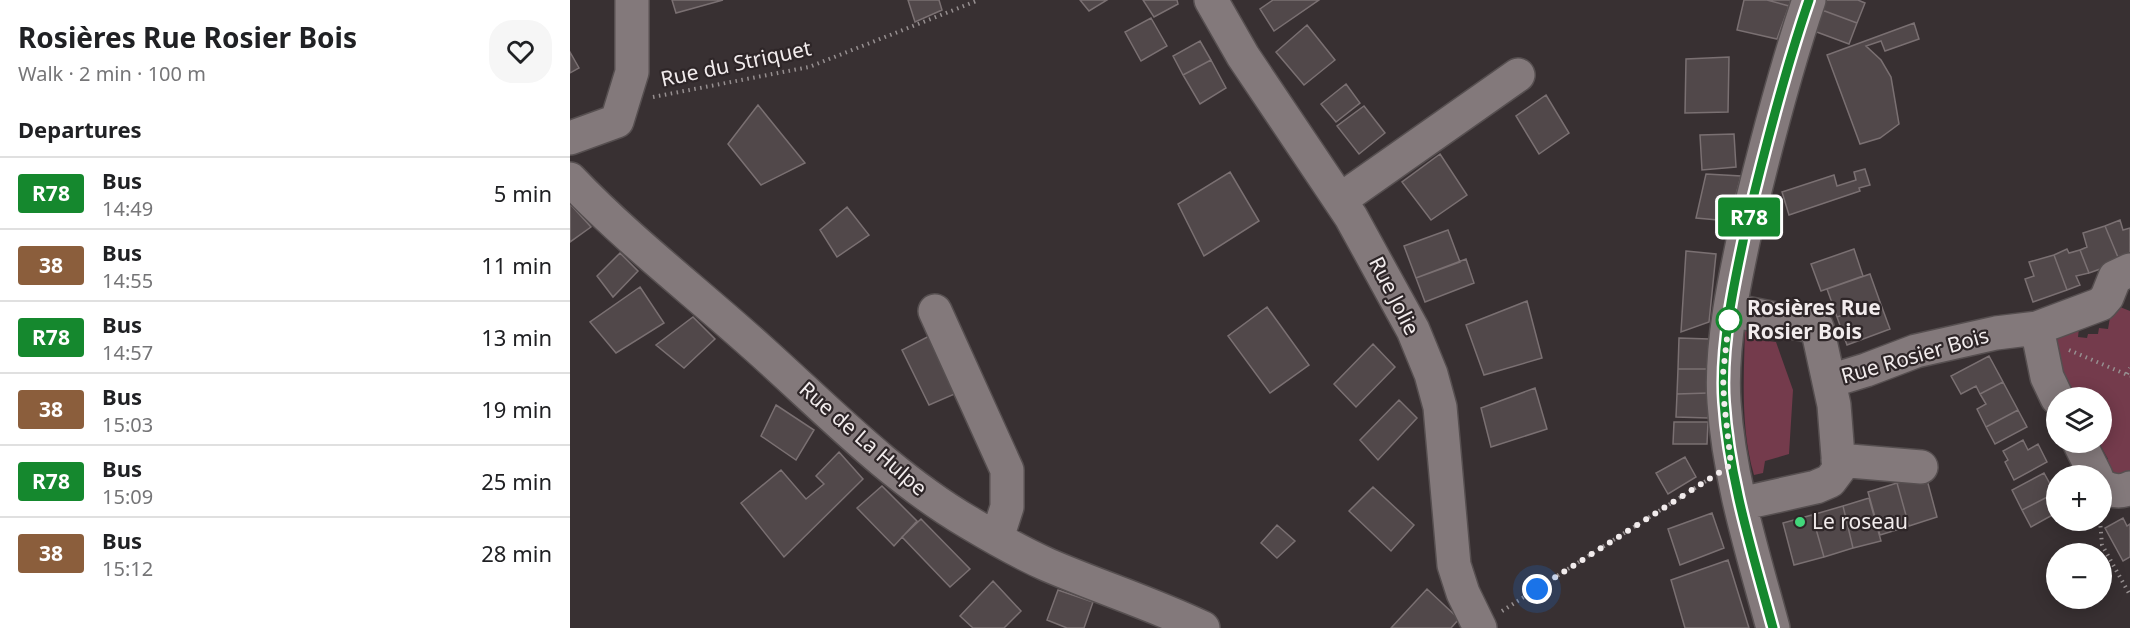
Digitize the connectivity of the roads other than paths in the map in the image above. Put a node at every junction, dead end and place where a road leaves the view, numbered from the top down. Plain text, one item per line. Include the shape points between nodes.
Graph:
1 (632, 0) edge
2 (1211, 0) edge
3 (1809, 0) edge
4 (1518, 75) dead end
5 (570, 138) edge
6 (570, 179) edge
7 (1340, 200) junction
8 (2130, 270) edge
9 (1730, 310) junction
10 (935, 311) dead end
11 (2038, 334) junction
12 (1830, 381) junction
13 (2052, 387) edge
14 (1838, 460) junction
15 (1921, 467) dead end
16 (2130, 488) edge
17 (2112, 490) edge
18 (1740, 504) junction
19 (997, 538) junction
20 (1480, 627) edge
21 (1203, 628) edge
22 (1773, 628) edge

1 - 5 street via 632,72 617,121
2 - 7 street, Rue Jolie via 1243,56
3 - 9 street via 1760,167
4 - 7 street
6 - 19 street, Rue de La Hulpe via 886,464 923,493
7 - 20 street, Rue Jolie via 1413,330 1431,374 1440,406 1454,565
8 - 11 street, Rue Rosier Bois via 2115,277 2101,304
9 - 12 street, Rue Rosier Bois via 1817,327
9 - 18 street via 1723,374 1724,411
10 - 19 street via 1007,470 1007,507
11 - 12 street, Rue Rosier Bois via 1995,333 1916,351
11 - 13 street
12 - 14 street, Rue Rosier Bois
14 - 15 street
14 - 18 street via 1839,470 1830,481
16 - 17 street
18 - 22 street
19 - 21 street, Rue de La Hulpe via 1047,564

